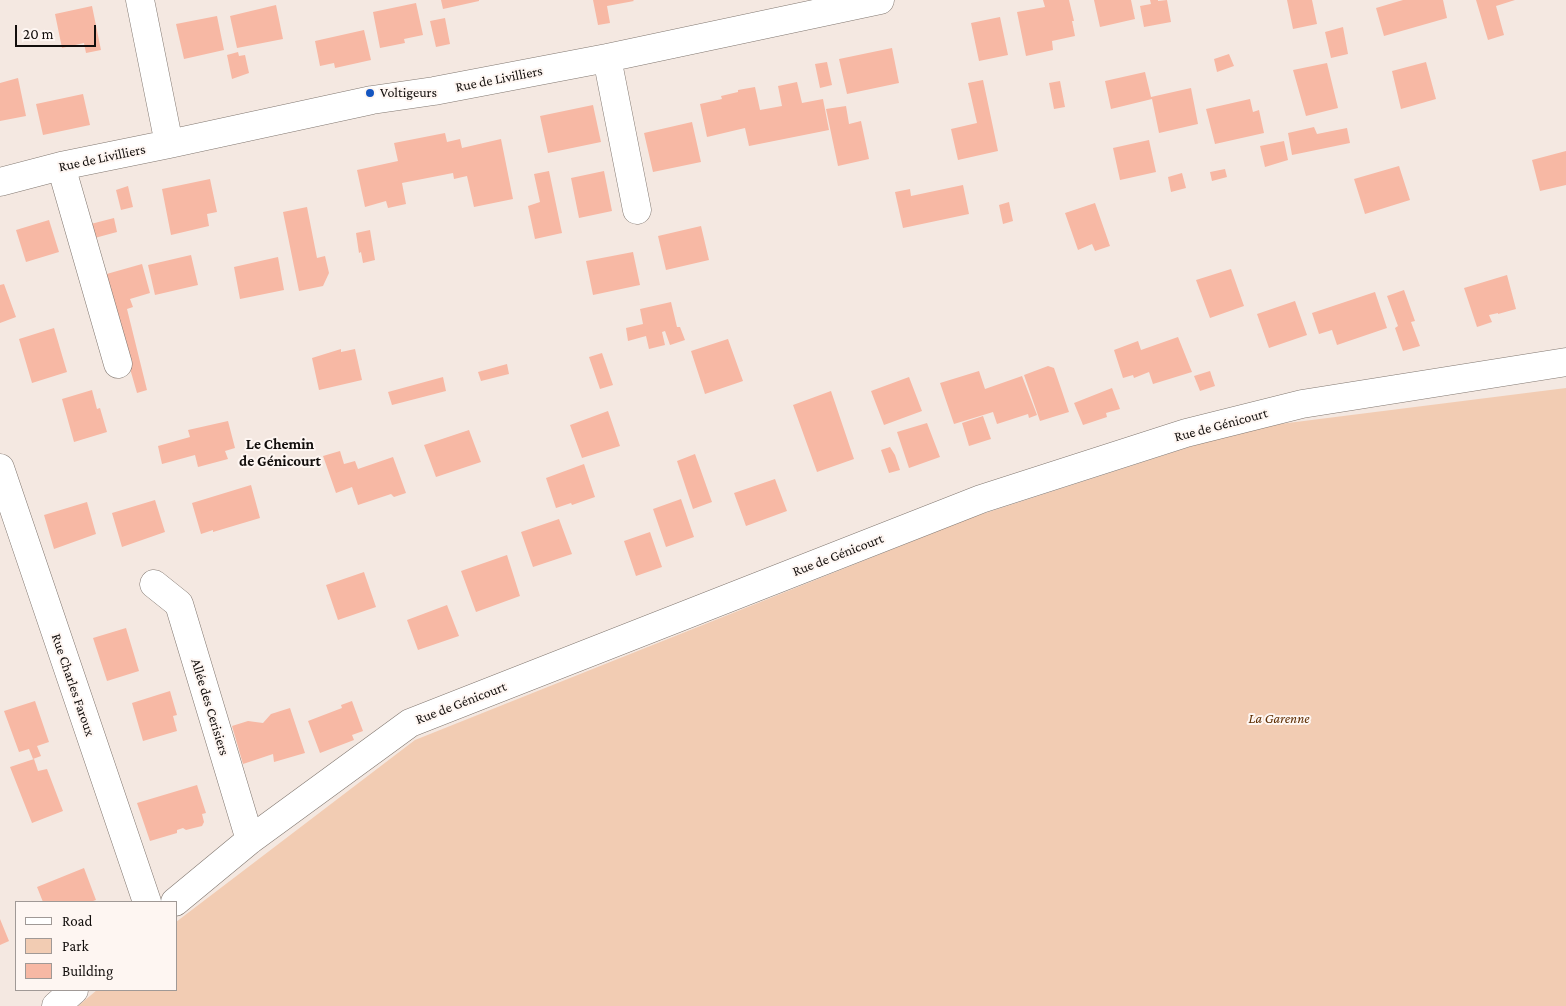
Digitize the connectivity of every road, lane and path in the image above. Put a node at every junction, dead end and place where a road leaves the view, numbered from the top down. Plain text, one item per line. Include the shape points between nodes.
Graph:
1 (140, 0) edge
2 (880, 0) edge
3 (824, 6) edge
4 (607, 58) junction
5 (168, 144) junction
6 (61, 166) junction
7 (0, 182) edge
8 (637, 210) dead end
9 (1566, 362) edge
10 (118, 364) dead end
11 (0, 468) edge
12 (154, 584) dead end
13 (250, 840) junction
14 (147, 901) edge
15 (176, 901) edge
16 (73, 991) edge
17 (56, 1006) edge

1 - 5 street
2 - 3 street, Rue de Livilliers
3 - 4 street, Rue de Livilliers
4 - 5 street, Rue de Livilliers via 434,91 371,97
4 - 8 street
5 - 6 street, Rue de Livilliers
6 - 7 street, Rue de Livilliers
6 - 10 street
9 - 13 street, Rue de Génicourt via 1302,404 1186,433 981,499 410,723
11 - 14 street, Rue Charles Faroux
12 - 13 street, Allée des Cerisiers via 179,604
13 - 15 street, Rue de Génicourt
16 - 17 street

